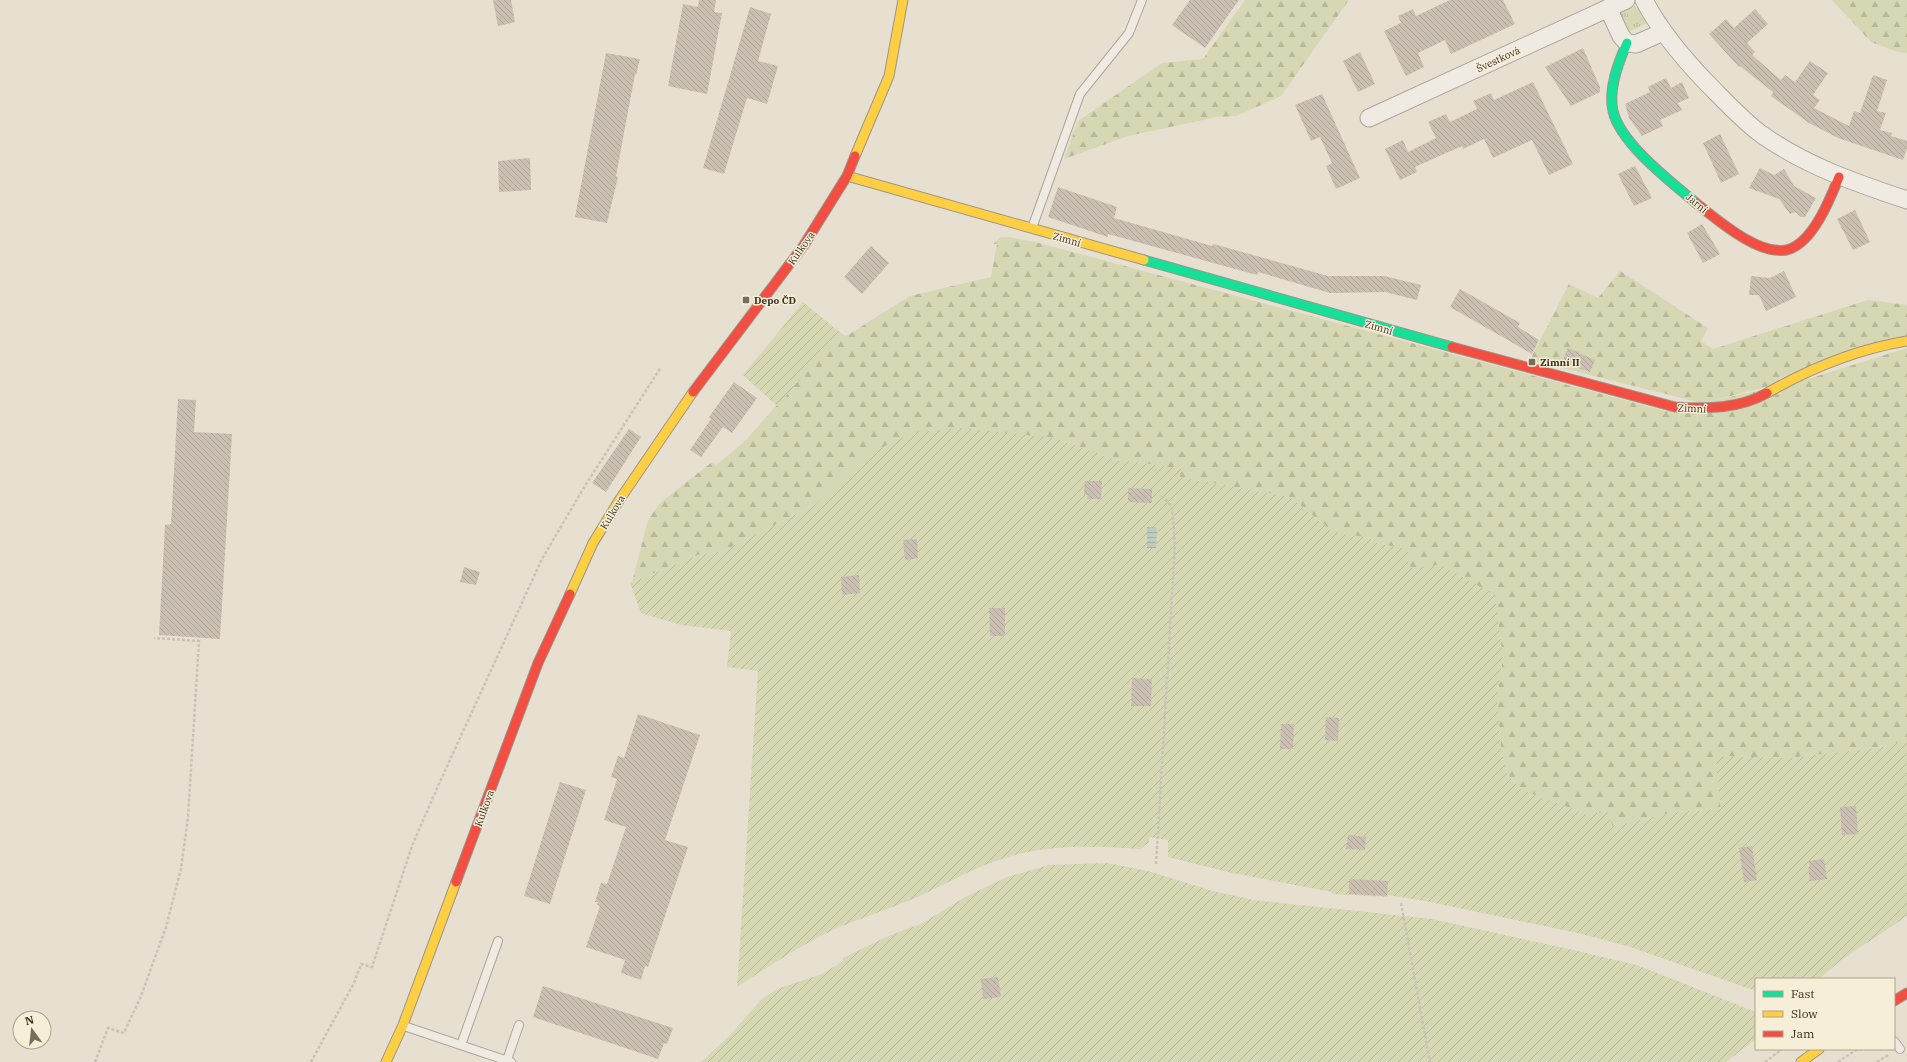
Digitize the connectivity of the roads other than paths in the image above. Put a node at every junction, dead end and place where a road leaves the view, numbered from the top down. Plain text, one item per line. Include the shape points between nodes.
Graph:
1 (903, 0) edge
2 (1142, 0) edge
3 (1626, 0) edge
4 (1644, 0) edge
5 (1608, 8) junction
6 (1663, 32) junction
7 (1625, 47) junction
8 (1369, 118) dead end
9 (847, 176) junction
10 (1839, 177) junction
11 (1907, 200) edge
12 (1032, 229) junction
13 (1907, 341) edge
14 (498, 941) dead end
15 (1907, 993) edge
16 (1895, 1000) edge
17 (403, 1025) junction
18 (519, 1025) dead end
19 (1895, 1042) edge
20 (461, 1045) junction
21 (1900, 1049) dead end
22 (1818, 1050) edge
23 (509, 1061) edge
24 (386, 1062) edge
25 (1801, 1062) edge

1 - 9 street, Kulkova via 889,76
2 - 12 lane via 1129,33 1080,94
3 - 5 street, Švestková
4 - 6 street
5 - 7 street
5 - 8 street, Švestková
6 - 7 street
6 - 10 street via 1692,67 1761,134 1786,151
7 - 10 street, Jarní via 1612,102 1613,111 1623,131 1631,143 1657,168 1702,207 1743,236 1768,249 1778,250 1796,246 1812,228
9 - 12 street, Zimní
9 - 17 street, Kulkova via 804,245 676,415 620,498 594,543 538,663
10 - 11 street
12 - 13 street, Zimní via 1531,370 1675,407 1702,409 1730,406 1758,398 1825,364
14 - 20 lane
15 - 16 street
17 - 20 lane
17 - 24 street, Kulkova
18 - 23 lane
19 - 21 lane
20 - 23 lane
22 - 25 street

